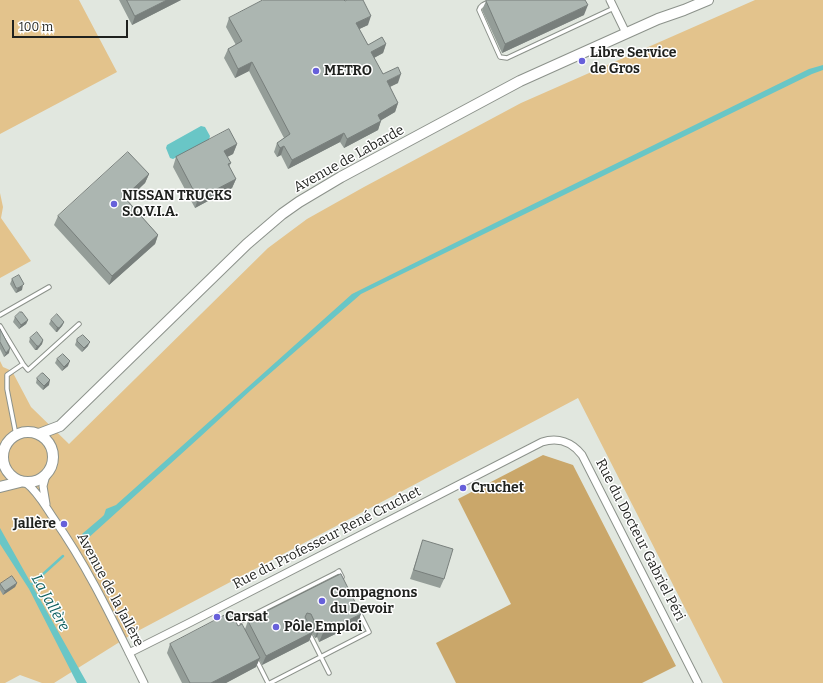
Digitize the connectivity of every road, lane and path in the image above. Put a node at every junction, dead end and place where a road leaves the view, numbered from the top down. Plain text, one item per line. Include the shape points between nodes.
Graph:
1 (493, 0) edge
2 (610, 0) edge
3 (708, 0) edge
4 (614, 8) junction
5 (626, 33) junction
6 (49, 287) dead end
7 (0, 315) edge
8 (79, 324) dead end
9 (0, 326) edge
10 (23, 364) junction
11 (60, 426) junction
12 (16, 434) junction
13 (39, 434) junction
14 (537, 445) joint
15 (52, 449) junction
16 (3, 465) junction
17 (46, 475) junction
18 (0, 480) edge
19 (23, 482) junction
20 (0, 487) edge
21 (49, 511) junction
22 (345, 582) edge
23 (359, 611) edge
24 (241, 630) edge
25 (308, 631) edge
26 (129, 653) junction
27 (255, 656) edge
28 (322, 657) junction
29 (330, 673) dead end
30 (144, 683) edge
31 (269, 683) edge
32 (698, 683) edge

1 - 4 lane via 478,10 500,57 503,58
2 - 4 street
3 - 5 main road, Avenue de Labarde
4 - 5 street
5 - 11 main road, Avenue de Labarde via 490,96 341,177 282,214 247,244
6 - 7 lane
8 - 10 lane via 28,370
9 - 10 lane
10 - 12 lane via 7,375 6,389
11 - 13 main road, Avenue de Labarde
11 - 15 main road, Avenue de Labarde
12 - 13 main road
12 - 16 main road via 3,450
13 - 15 main road via 47,440
14 - 26 street, Rue du Professeur René Cruchet
14 - 32 street, Rue du Docteur Gabriel Péri via 547,440 564,441 574,446 582,455
15 - 17 main road via 53,460
16 - 18 main road
16 - 19 main road via 12,477
17 - 19 main road via 37,481
17 - 21 street, Avenue de la Jallère via 43,486
19 - 20 main road
19 - 21 street, Avenue de la Jallère via 36,491
21 - 26 street, Avenue de la Jallère via 85,567
22 - 24 lane via 339,571 237,623
23 - 28 lane via 369,632
25 - 28 lane
26 - 30 street, Avenue de la Jallère
27 - 31 lane
28 - 29 lane
28 - 31 lane

